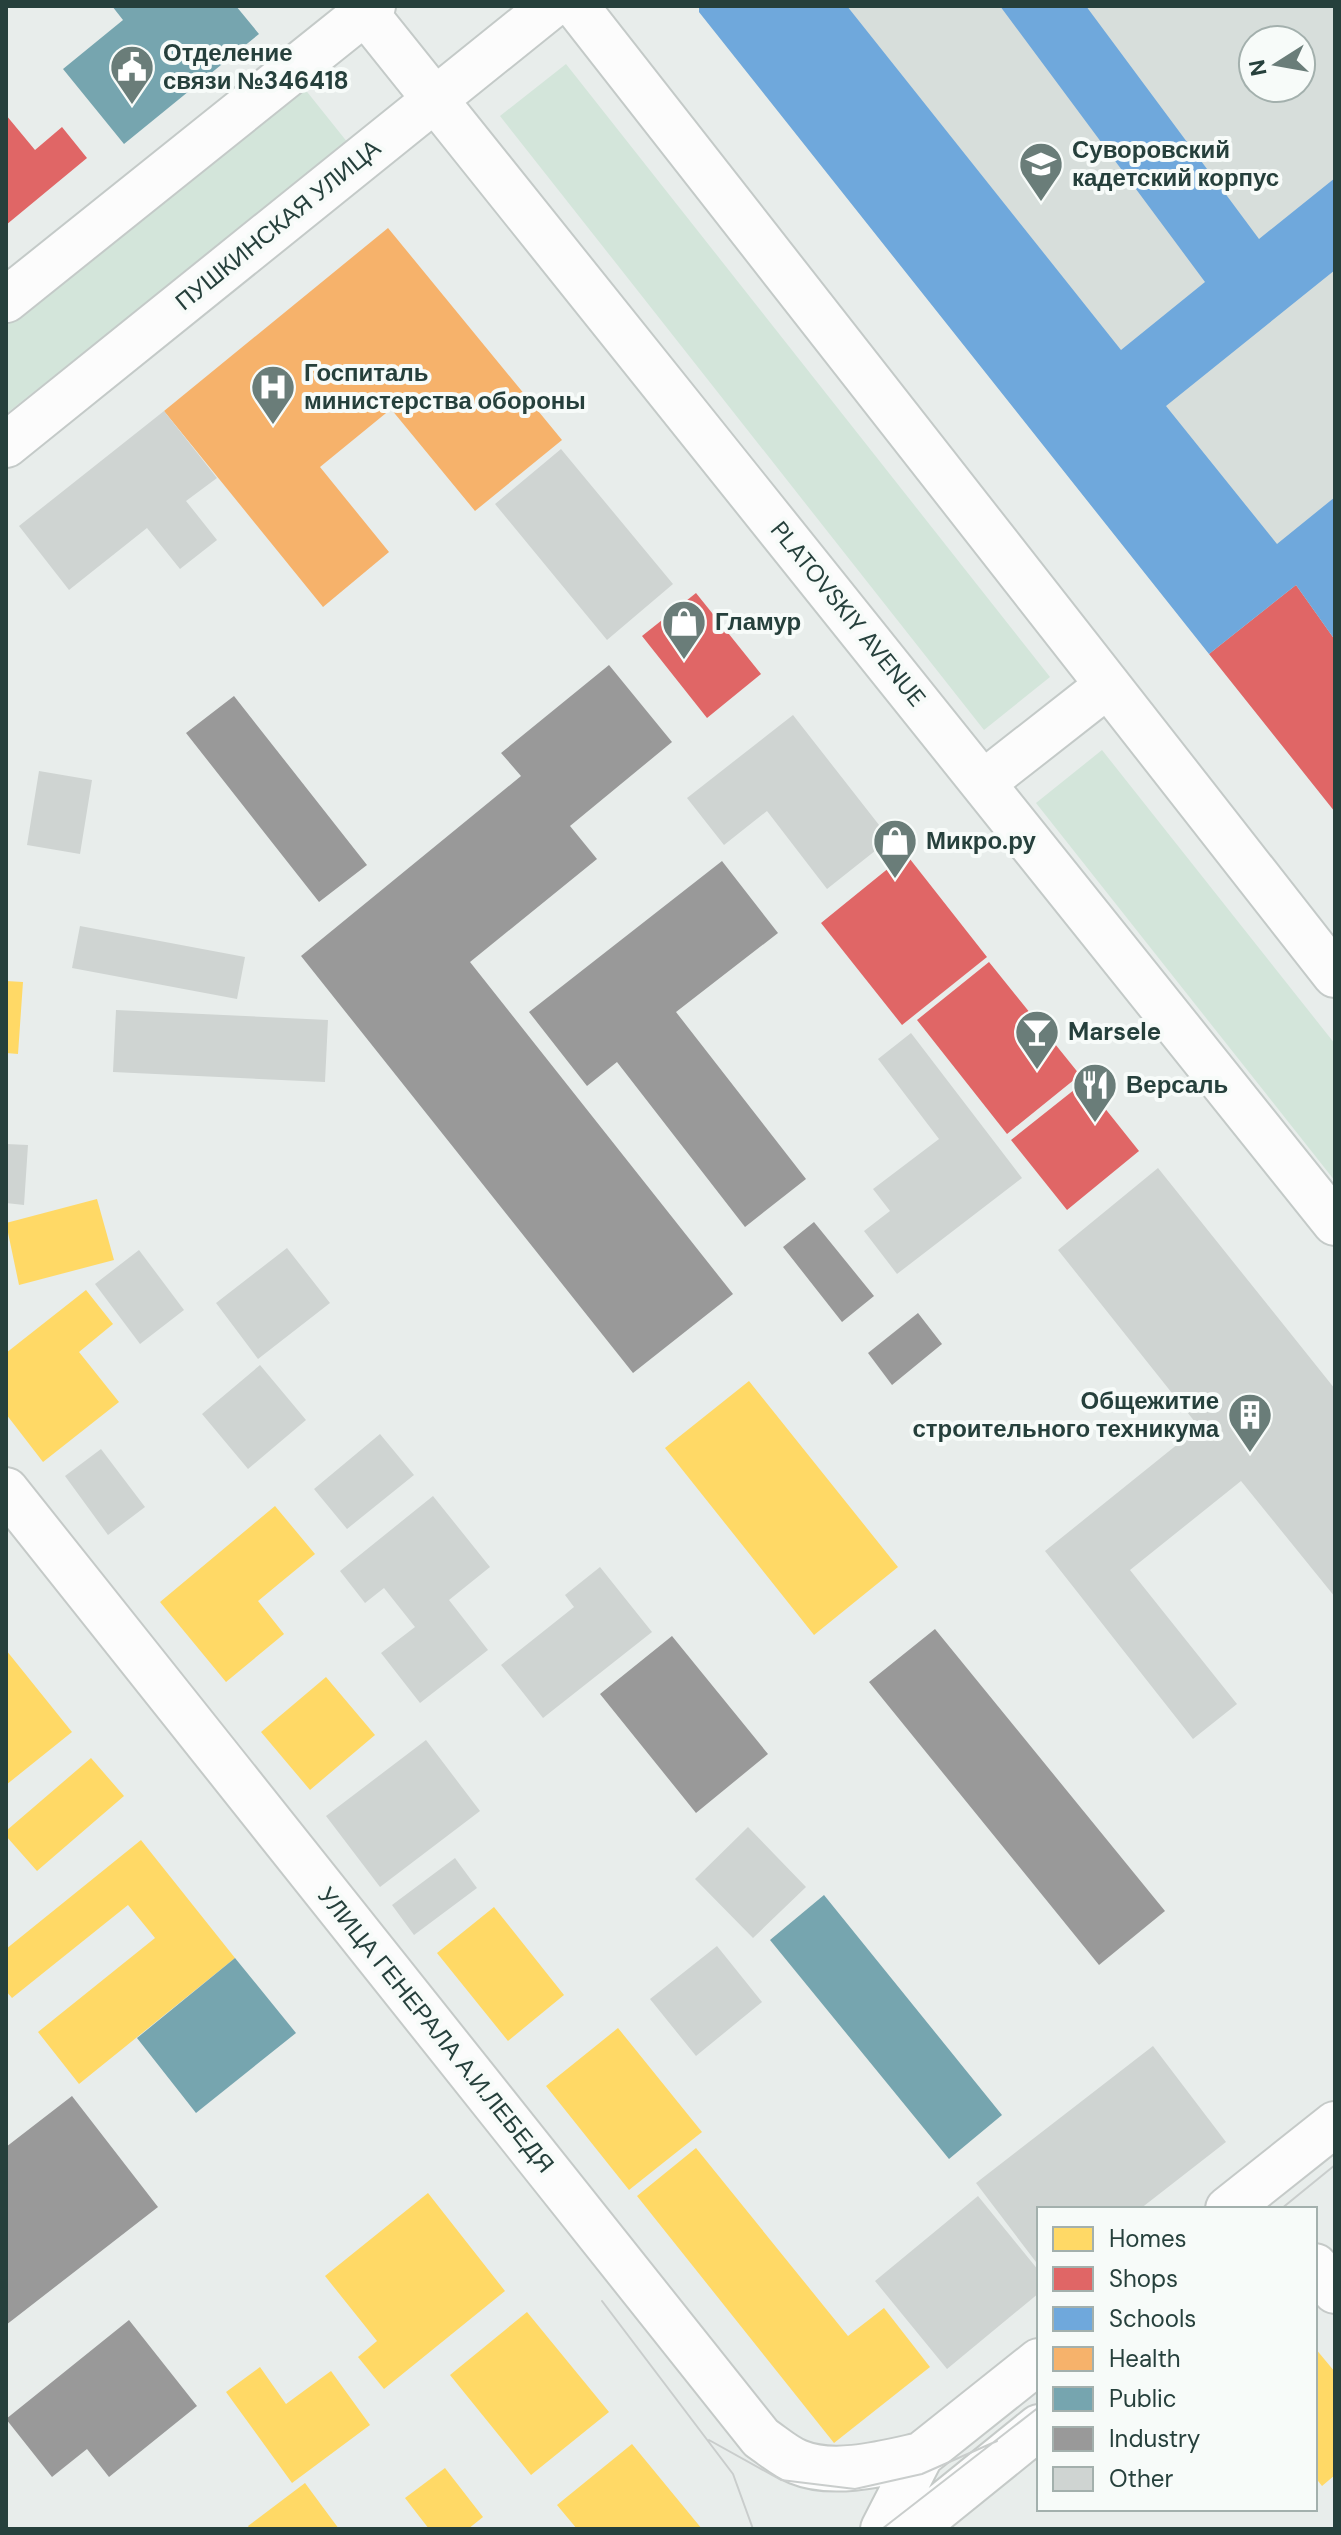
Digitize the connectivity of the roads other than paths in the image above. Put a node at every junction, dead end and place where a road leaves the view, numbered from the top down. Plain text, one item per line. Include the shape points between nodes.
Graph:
1 (551, 6) edge
2 (576, 6) edge
3 (366, 8) edge
4 (435, 98) junction
5 (6, 300) edge
6 (6, 445) edge
7 (1108, 685) junction
8 (983, 783) junction
9 (1335, 975) edge
10 (1335, 1223) edge
11 (6, 1490) edge
12 (1335, 2124) edge
13 (1252, 2202) edge
14 (1317, 2268) edge
15 (1335, 2291) edge
16 (1037, 2363) edge
17 (1037, 2429) edge
18 (921, 2455) junction
19 (883, 2529) edge
20 (913, 2529) edge

1 - 4 main road, ПУШКИНСКАЯ УЛИЦА
2 - 7 main road
3 - 4 main road, PLATOVSKIY AVENUE
3 - 5 main road
4 - 6 main road, ПУШКИНСКАЯ УЛИЦА
4 - 8 main road, PLATOVSKIY AVENUE
7 - 8 main road
7 - 9 main road
8 - 10 main road, PLATOVSKIY AVENUE
11 - 18 main road, УЛИЦА ГЕНЕРАЛА А.И.ЛЕБЕДЯ via 761,2438 799,2463 827,2467
12 - 13 main road
14 - 15 main road
16 - 18 main road
17 - 20 main road
18 - 19 main road

